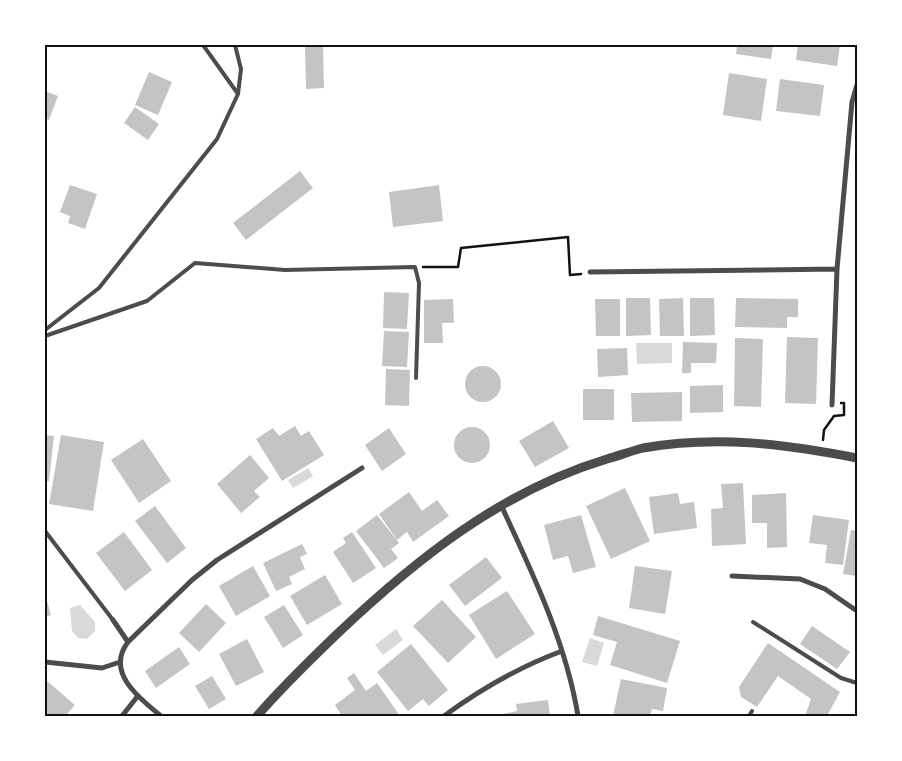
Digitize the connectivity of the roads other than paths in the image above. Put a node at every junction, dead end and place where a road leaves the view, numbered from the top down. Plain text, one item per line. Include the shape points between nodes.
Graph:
1 (203, 45) edge
2 (235, 45) edge
3 (857, 85) edge
4 (238, 94) junction
5 (836, 270) junction
6 (590, 272) road end
7 (45, 330) edge
8 (45, 336) edge
9 (416, 378) dead end
10 (832, 405) dead end
11 (857, 458) edge
12 (362, 468) dead end
13 (501, 505) junction
14 (45, 531) edge
15 (732, 576) dead end
16 (857, 611) edge
17 (113, 620) joint
18 (753, 622) dead end
19 (128, 642) junction
20 (562, 651) junction
21 (45, 662) edge
22 (120, 662) junction
23 (857, 683) edge
24 (137, 697) junction
25 (752, 711) dead end
26 (122, 716) edge
27 (161, 716) edge
28 (257, 716) edge
29 (444, 716) edge
30 (578, 716) edge
31 (749, 716) edge

1 - 4 lane
2 - 4 lane via 241,69
3 - 5 street via 852,102
4 - 7 lane via 218,139 99,288
5 - 6 street
5 - 10 street
8 - 9 lane via 147,301 195,263 285,270 415,267 420,283
11 - 13 street via 776,444 721,440 642,448 586,465
12 - 19 street via 217,560
13 - 20 street via 532,571
13 - 28 street via 440,545 368,604 282,686
14 - 17 lane
15 - 16 street via 800,580 825,589
17 - 19 street
18 - 23 lane via 841,678
19 - 22 street via 122,650
20 - 29 street via 527,664 476,693
20 - 30 street
21 - 22 street via 102,668
22 - 24 street via 125,680
24 - 26 street
24 - 27 street
25 - 31 lane

